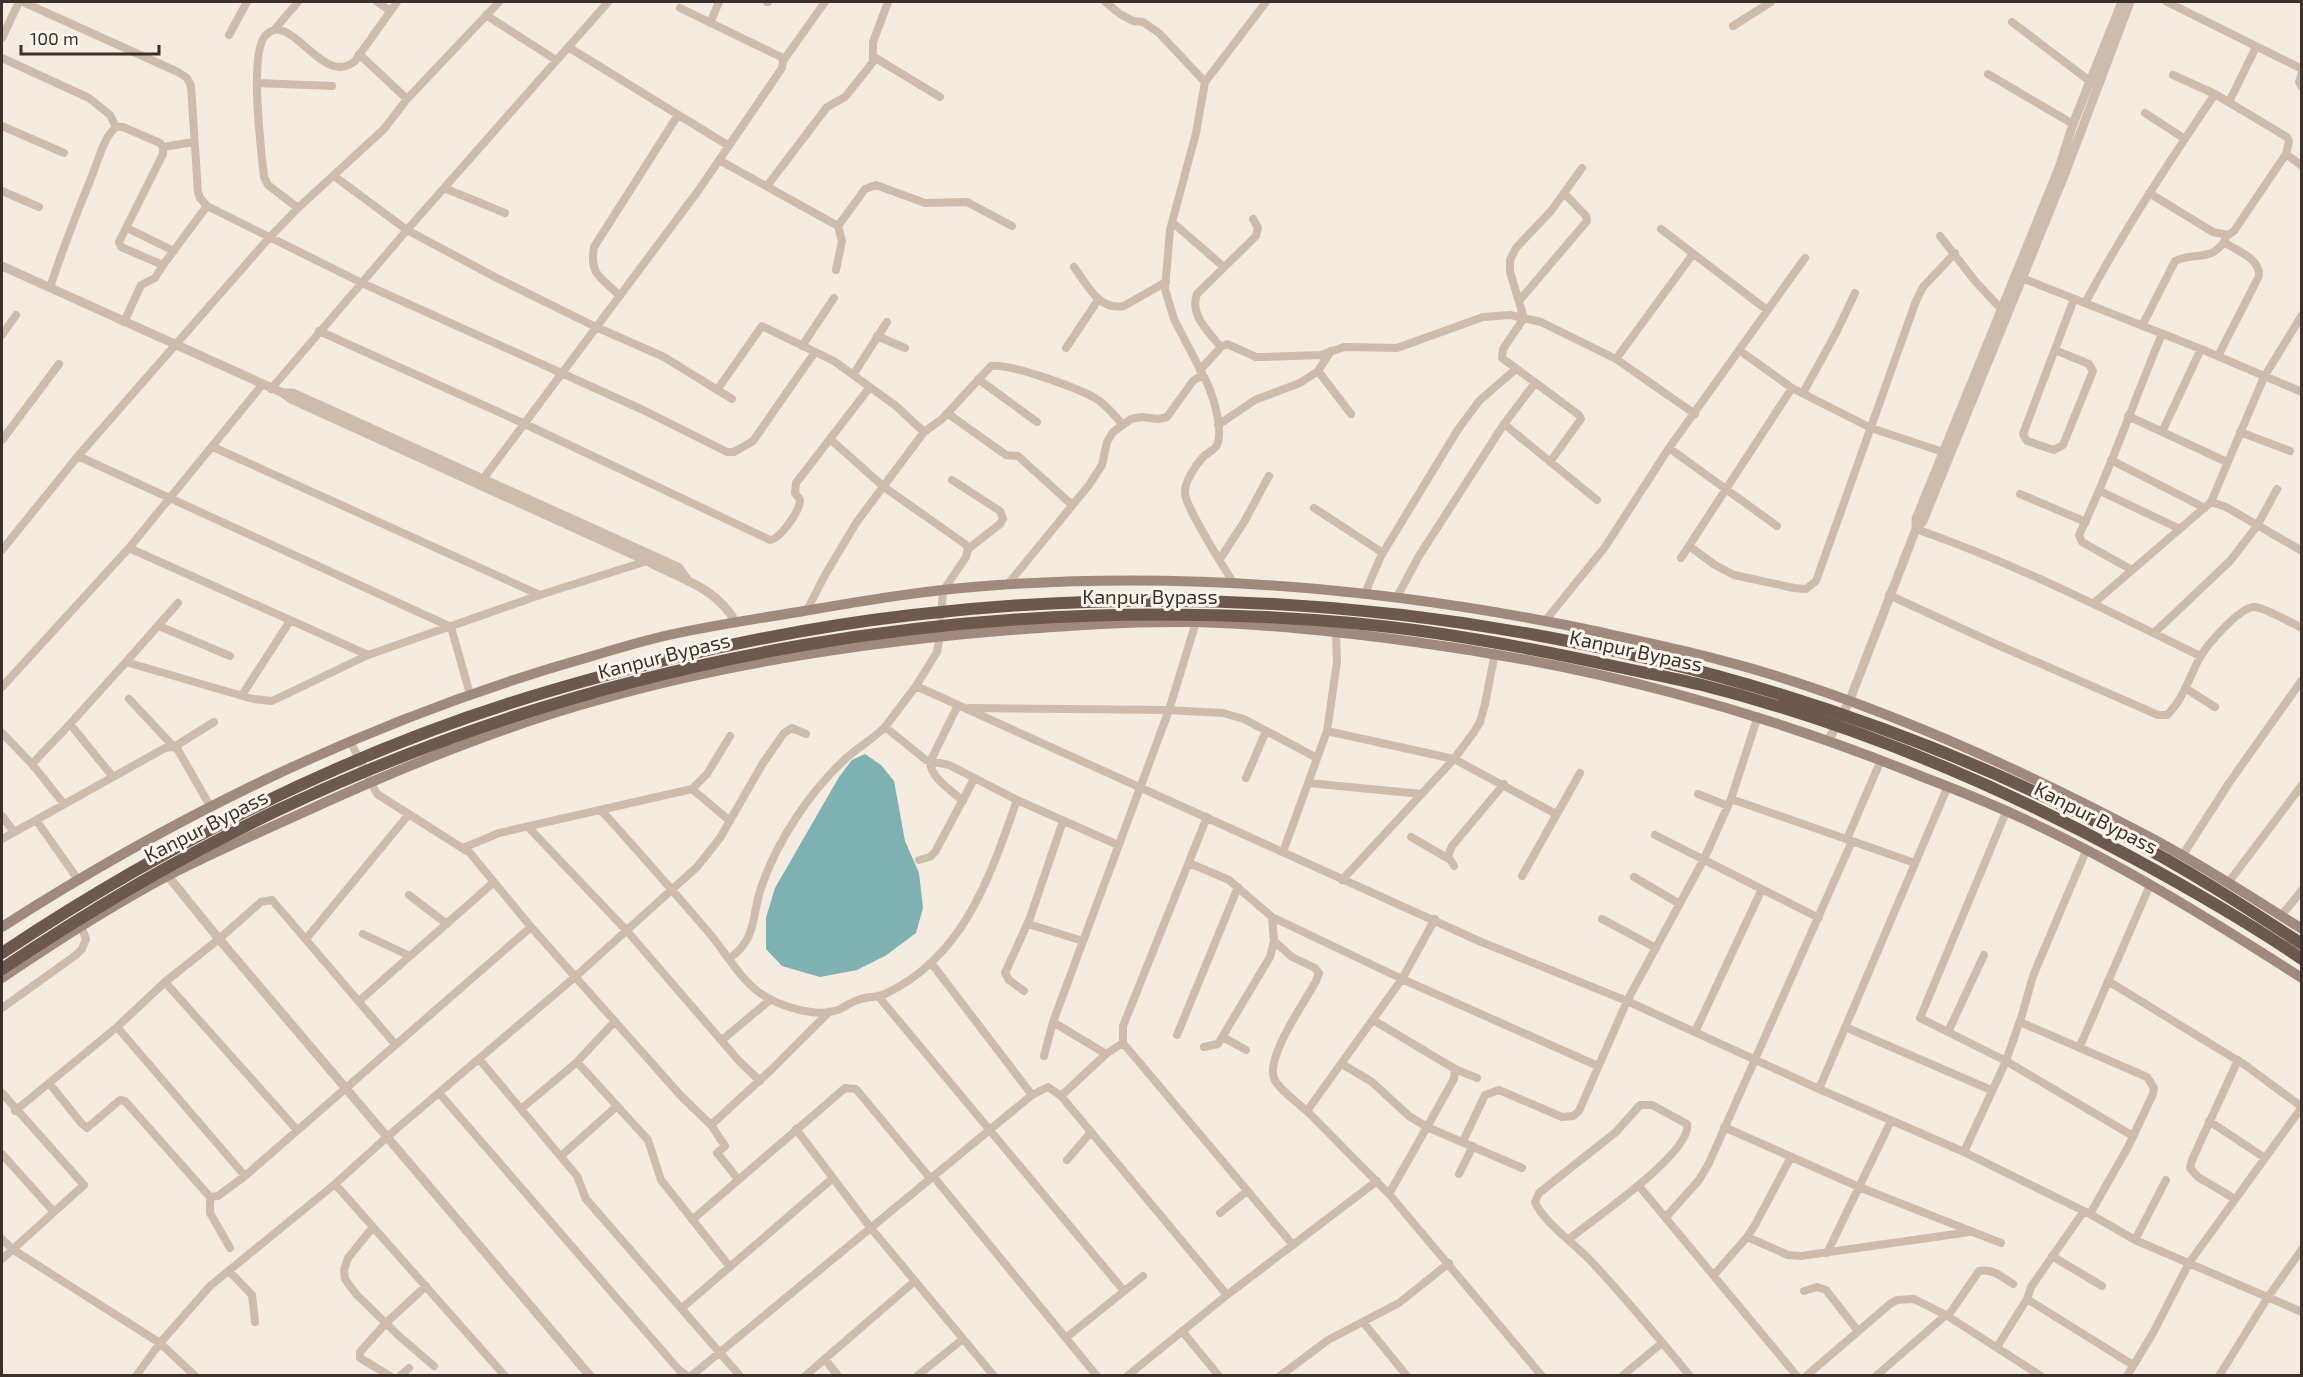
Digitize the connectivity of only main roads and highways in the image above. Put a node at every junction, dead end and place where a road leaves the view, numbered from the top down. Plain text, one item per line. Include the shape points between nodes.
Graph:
1 (2, 927) edge
2 (2301, 928) edge
3 (2301, 944) edge
4 (2, 953) edge
5 (2301, 959) edge
6 (2, 969) edge
7 (2, 978) edge
8 (2301, 978) edge

1 - 2 main road via 77,878 315,755 470,694 550,668 658,638 881,598 1008,584 1091,581 1234,584 1397,597 1502,612 1770,674 1970,750 2068,795 2162,843
3 - 4 highway, Kanpur Bypass, bridge via 2181,869 2092,821 1934,748 1773,692 1603,647 1477,625 1300,607 1138,601 985,608 846,624 661,660 548,691 426,733 301,785 158,857 66,910
5 - 6 highway, Kanpur Bypass, bridge via 2187,888 2023,803 1904,750 1793,712 1691,683 1442,634 1356,623 1155,614 996,621 849,638 682,670 554,704 442,742 277,811 132,887
7 - 8 main road via 168,876 370,782 574,707 686,677 820,652 940,636 1089,624 1196,622 1336,631 1495,653 1630,680 1758,716 1829,739 2046,829 2205,916

